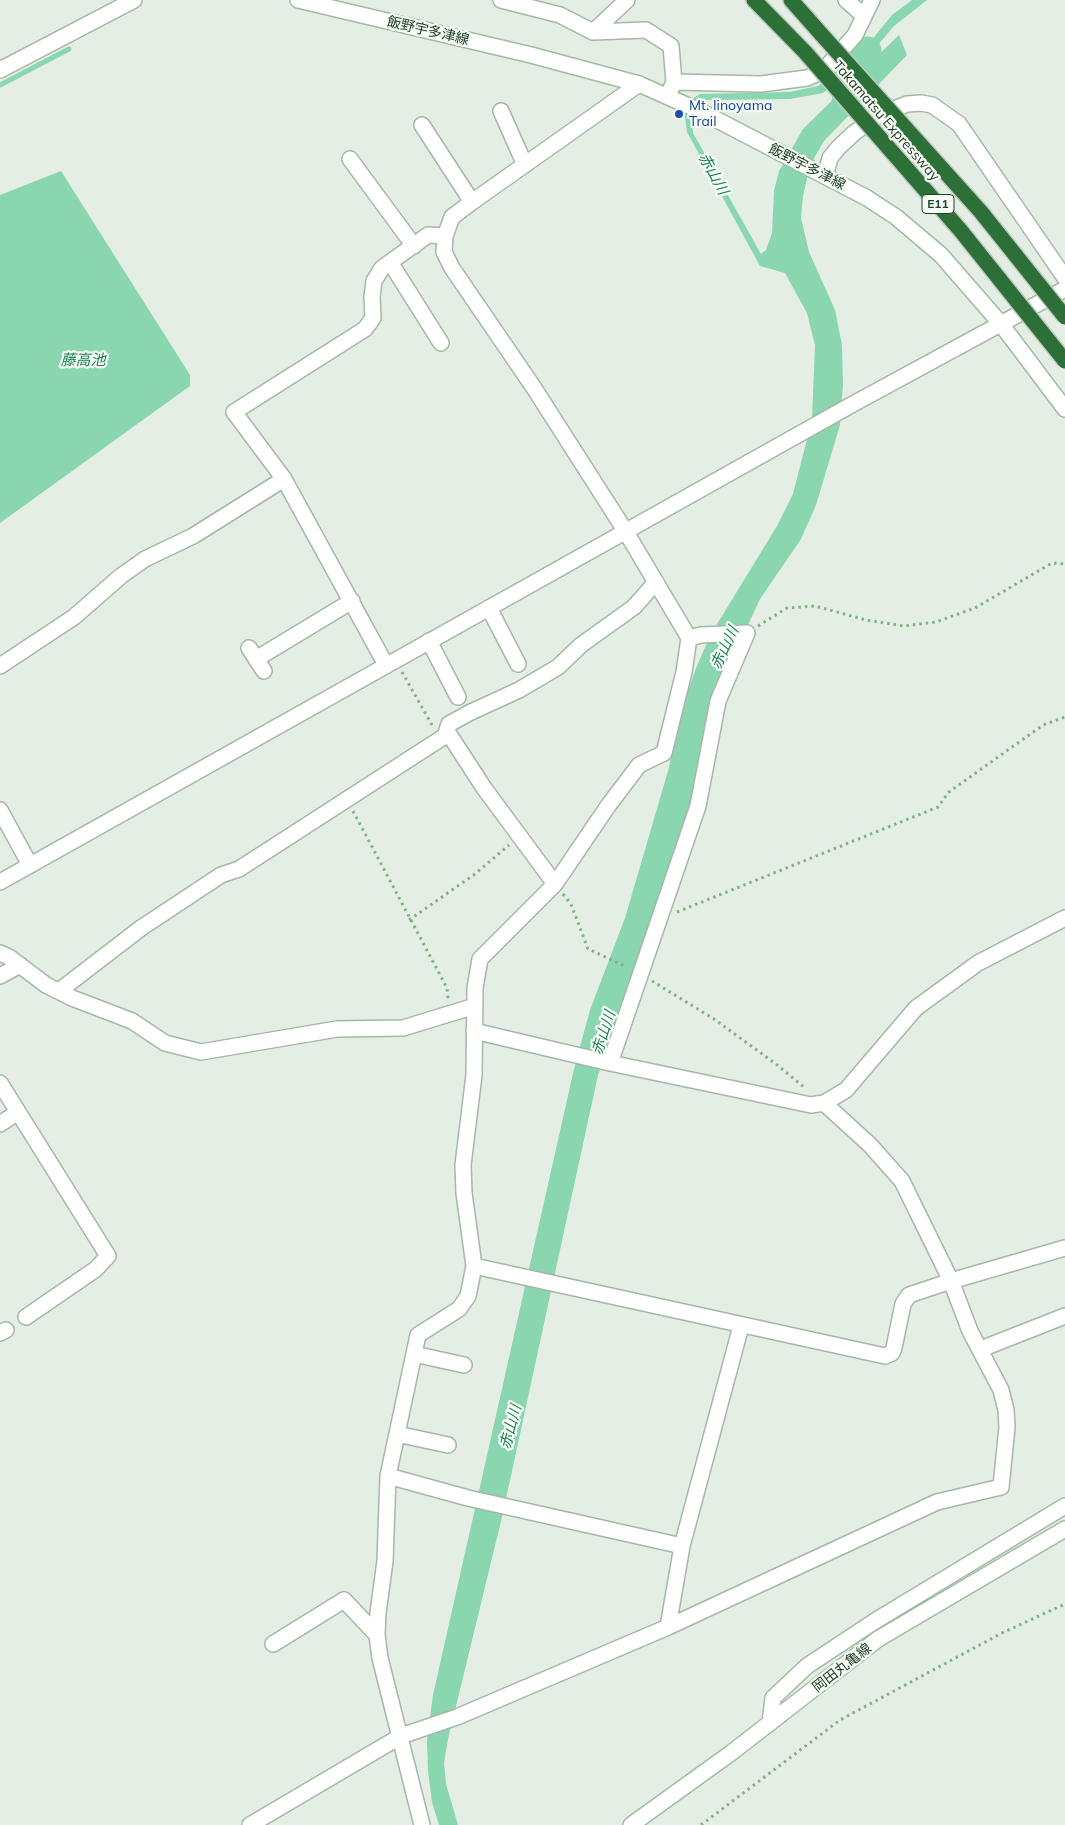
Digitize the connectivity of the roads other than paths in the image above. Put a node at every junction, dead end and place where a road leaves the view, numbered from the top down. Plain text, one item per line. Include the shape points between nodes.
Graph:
1 (134, 0) edge
2 (298, 0) edge
3 (500, 0) edge
4 (627, 0) edge
5 (754, 0) edge
6 (791, 0) edge
7 (846, 0) edge
8 (872, 0) edge
9 (864, 16) junction
10 (593, 32) junction
11 (0, 70) edge
12 (639, 84) junction
13 (671, 89) junction
14 (501, 112) dead end
15 (422, 125) dead end
16 (350, 160) dead end
17 (524, 165) junction
18 (822, 174) junction
19 (472, 202) junction
20 (445, 236) junction
21 (414, 246) junction
22 (390, 262) junction
23 (1065, 278) edge
24 (1065, 289) edge
25 (1065, 317) edge
26 (1001, 324) junction
27 (441, 343) dead end
28 (1065, 361) edge
29 (1065, 409) edge
30 (284, 479) junction
31 (626, 532) junction
32 (656, 582) junction
33 (352, 602) junction
34 (489, 608) junction
35 (695, 637) junction
36 (428, 641) junction
37 (256, 659) dead end
38 (390, 663) junction
39 (518, 664) dead end
40 (0, 666) edge
41 (458, 697) dead end
42 (444, 735) junction
43 (0, 810) edge
44 (30, 865) junction
45 (0, 882) edge
46 (555, 884) junction
47 (1065, 918) edge
48 (0, 953) edge
49 (20, 965) junction
50 (0, 976) edge
51 (59, 991) junction
52 (475, 1006) junction
53 (474, 1031) junction
54 (610, 1063) junction
55 (0, 1083) edge
56 (824, 1103) junction
57 (18, 1112) junction
58 (0, 1124) edge
59 (1065, 1248) edge
60 (474, 1266) junction
61 (950, 1281) junction
62 (1065, 1316) edge
63 (26, 1317) dead end
64 (741, 1326) junction
65 (981, 1349) junction
66 (414, 1354) junction
67 (464, 1365) dead end
68 (397, 1434) junction
69 (448, 1445) dead end
70 (388, 1476) junction
71 (1065, 1506) edge
72 (1065, 1529) edge
73 (682, 1546) junction
74 (668, 1627) junction
75 (377, 1635) junction
76 (273, 1644) dead end
77 (770, 1724) junction
78 (401, 1736) junction
79 (250, 1825) edge
80 (422, 1825) edge
81 (631, 1825) edge

1 - 11 street
2 - 12 street, 飯野宇多津線 via 532,55
3 - 10 street via 560,15
4 - 10 street
5 - 28 highway, Takamatsu Expressway / E11, bridge via 805,52 961,231
6 - 25 highway, Takamatsu Expressway / E11, bridge via 981,212
7 - 9 street
8 - 9 street
9 - 13 street via 854,35 823,71 807,78
10 - 13 street via 646,30 671,46
12 - 13 street, 飯野宇多津線
12 - 17 street
13 - 18 street, 飯野宇多津線
14 - 17 street
15 - 19 street
16 - 21 street
17 - 19 street
18 - 23 street via 838,148 879,116 907,104 932,105 959,124
18 - 26 street, 飯野宇多津線 via 868,198 915,232 941,255
19 - 20 street via 452,217
20 - 21 street via 428,235
20 - 31 street via 444,252 452,268
21 - 22 street
22 - 27 street
22 - 30 street via 374,281 373,318 365,329 234,412
24 - 26 street
26 - 29 street, 飯野宇多津線
26 - 31 street
30 - 33 street
30 - 40 street via 193,536 145,559 120,576 74,617
31 - 32 street
31 - 34 street
32 - 35 street
32 - 42 street via 634,607 581,645 558,667 449,724
33 - 37 street
33 - 38 street
34 - 36 street
34 - 39 street
35 - 46 street via 664,753 639,765
35 - 54 street via 747,633 718,701 698,806
36 - 38 street
36 - 41 street
38 - 44 street
42 - 46 street
42 - 51 street via 239,869 221,875 141,928
43 - 44 street
44 - 45 street
46 - 52 street via 480,959
47 - 56 street via 978,963 916,1008 846,1090
48 - 49 street
49 - 50 street
49 - 51 street
51 - 52 street via 132,1021 165,1043 201,1052 336,1029 403,1028
52 - 53 street
53 - 54 street
53 - 60 street via 474,1075 463,1165
54 - 56 street via 811,1104
55 - 57 street
56 - 61 street via 870,1145 902,1181
57 - 58 street
57 - 63 street via 108,1256
59 - 61 street
60 - 64 street
60 - 66 street via 468,1296 459,1308 418,1335
61 - 64 street via 909,1295 903,1304 894,1348 885,1356
61 - 65 street via 970,1331
62 - 65 street
64 - 73 street
65 - 74 street via 1001,1390 1006,1410 1001,1486 937,1502
66 - 67 street
66 - 68 street
68 - 69 street
68 - 70 street
70 - 73 street via 468,1498
70 - 75 street via 385,1561
71 - 77 street via 875,1620 807,1666 773,1698
72 - 77 street, 岡田丸亀線 via 878,1640
73 - 74 street
74 - 78 street via 457,1717
75 - 76 street via 344,1600
75 - 78 street
77 - 81 street, 岡田丸亀線
78 - 79 street
78 - 80 street

